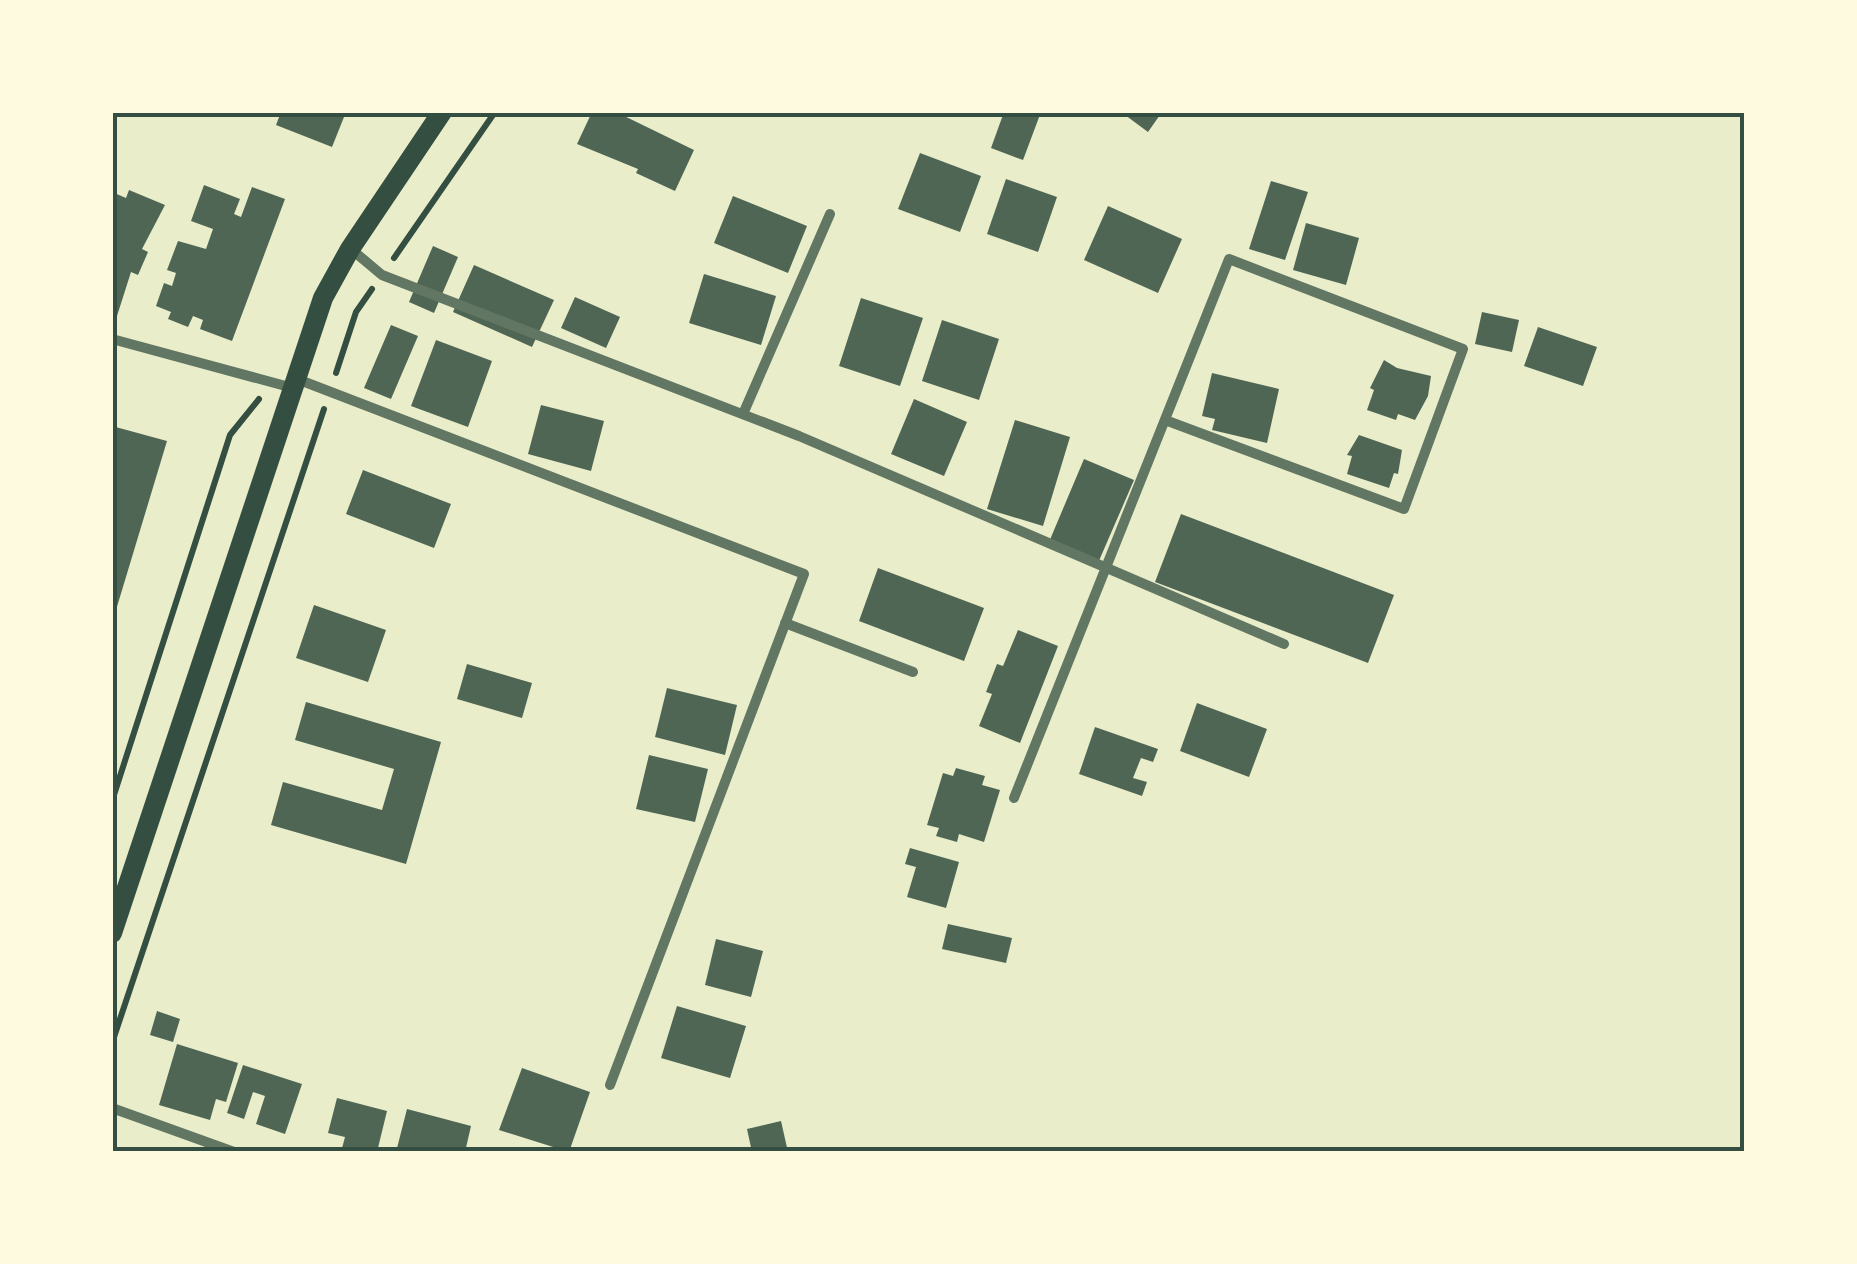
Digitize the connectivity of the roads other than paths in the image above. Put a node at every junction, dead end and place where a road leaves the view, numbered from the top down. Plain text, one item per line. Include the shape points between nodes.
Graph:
1 (442, 112) edge
2 (830, 214) dead end
3 (350, 248) junction
4 (112, 339) edge
5 (294, 383) junction
6 (743, 414) junction
7 (1165, 420) junction
8 (1106, 568) junction
9 (786, 623) junction
10 (1284, 644) dead end
11 (912, 672) dead end
12 (1014, 798) dead end
13 (112, 933) edge
14 (610, 1084) dead end
15 (112, 1108) edge
16 (234, 1152) edge

1 - 3 main road
2 - 6 street
3 - 5 main road via 323,298
3 - 6 street via 382,275
4 - 5 street
5 - 9 street via 804,574
5 - 13 main road
6 - 8 street
7 - 7 street via 1229,259 1462,349 1404,508
7 - 8 street
8 - 10 street
8 - 12 street
9 - 11 street
9 - 14 street
15 - 16 street

